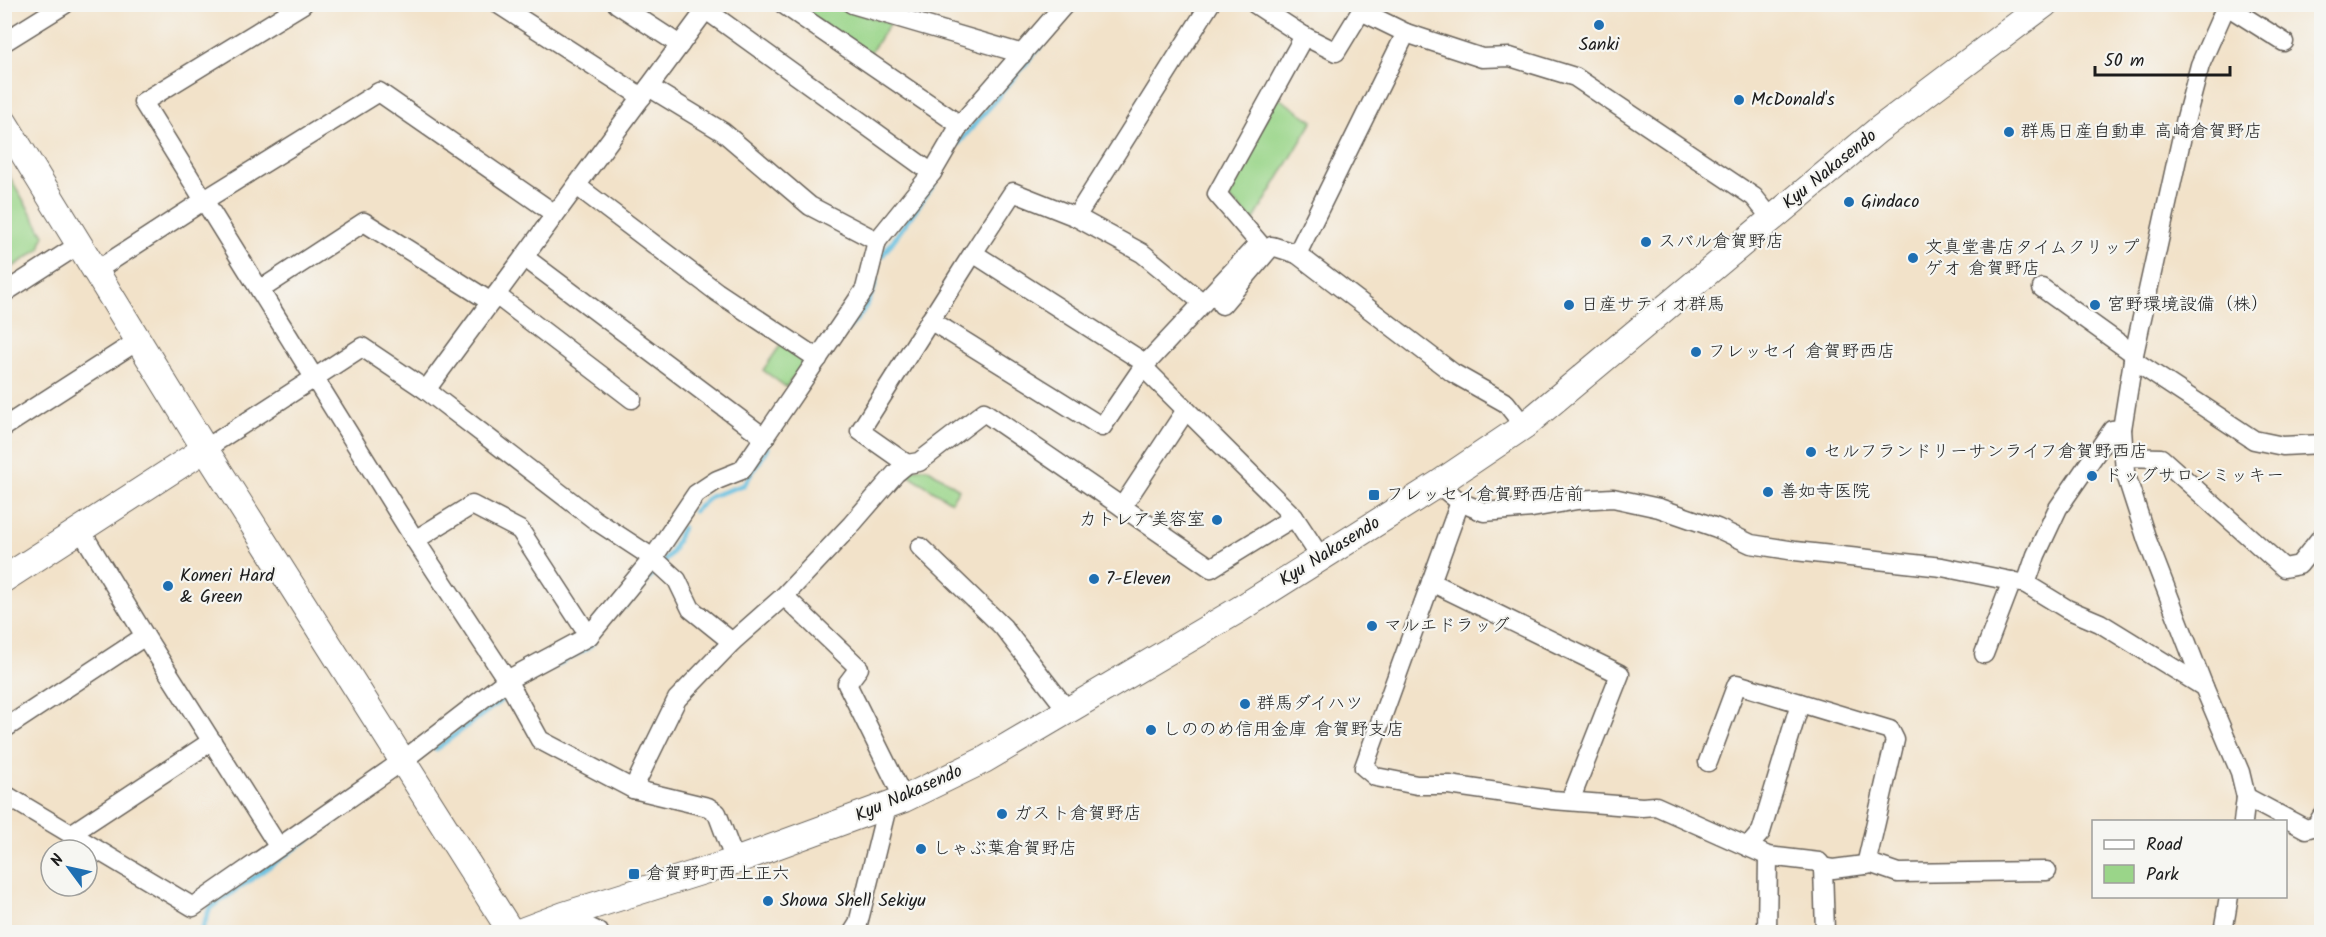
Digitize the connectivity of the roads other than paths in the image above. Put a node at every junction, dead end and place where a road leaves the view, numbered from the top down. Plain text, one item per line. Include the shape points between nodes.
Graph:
1 (64, 4) edge
2 (303, 4) edge
3 (498, 4) edge
4 (617, 4) edge
5 (783, 4) edge
6 (852, 4) edge
7 (1065, 4) edge
8 (1210, 4) edge
9 (1256, 4) edge
10 (2044, 4) edge
11 (2227, 5) edge
12 (708, 7) edge
13 (1406, 33) junction
14 (1304, 36) junction
15 (4, 42) edge
16 (2284, 42) dead end
17 (680, 45) junction
18 (1023, 54) junction
19 (645, 92) junction
20 (4, 122) edge
21 (960, 125) junction
22 (932, 173) junction
23 (577, 186) junction
24 (203, 201) junction
25 (555, 214) junction
26 (1076, 217) junction
27 (1772, 218) junction
28 (877, 241) junction
29 (80, 244) junction
30 (973, 253) junction
31 (1297, 254) junction
32 (524, 257) junction
33 (96, 270) junction
34 (2042, 288) dead end
35 (260, 290) junction
36 (4, 292) edge
37 (494, 299) junction
38 (1203, 303) junction
39 (1222, 306) dead end
40 (930, 320) junction
41 (139, 340) junction
42 (2134, 357) junction
43 (818, 359) junction
44 (1144, 365) junction
45 (315, 377) junction
46 (426, 390) junction
47 (632, 399) dead end
48 (1186, 410) junction
49 (1524, 426) junction
50 (4, 427) edge
51 (2122, 429) junction
52 (765, 438) junction
53 (2322, 444) edge
54 (205, 449) junction
55 (2124, 457) junction
56 (907, 464) junction
57 (1438, 484) junction
58 (1460, 502) junction
59 (1122, 507) junction
60 (1294, 517) junction
61 (80, 529) junction
62 (2322, 536) edge
63 (415, 540) junction
64 (920, 547) dead end
65 (653, 558) junction
66 (1321, 558) junction
67 (4, 579) edge
68 (1431, 582) junction
69 (2019, 582) junction
70 (784, 596) junction
71 (145, 636) junction
72 (589, 636) junction
73 (732, 642) junction
74 (1984, 654) dead end
75 (507, 680) junction
76 (2204, 687) junction
77 (1800, 703) junction
78 (1068, 711) junction
79 (4, 729) edge
80 (212, 741) junction
81 (401, 762) junction
82 (1708, 762) dead end
83 (633, 789) junction
84 (4, 794) edge
85 (2246, 797) junction
86 (1570, 801) junction
87 (896, 803) junction
88 (2243, 820) edge
89 (2318, 829) edge
90 (71, 834) junction
91 (278, 846) junction
92 (1748, 847) junction
93 (1768, 856) junction
94 (735, 861) junction
95 (1866, 865) junction
96 (1823, 867) junction
97 (2047, 871) dead end
98 (2229, 898) edge
99 (564, 915) junction
100 (511, 933) edge
101 (519, 933) edge
102 (599, 933) edge
103 (853, 933) edge
104 (1767, 933) edge
105 (1826, 933) edge
106 (2223, 933) edge

1 - 15 street
2 - 24 street via 143,102
3 - 19 street
4 - 17 street
5 - 21 street
6 - 18 street
7 - 18 street
8 - 26 street
9 - 14 street
10 - 27 main road, Kyu Nakasendo via 1878,130
11 - 16 street
11 - 42 street via 2200,65
12 - 17 street
12 - 22 street
13 - 14 street via 1361,11 1336,52
13 - 27 street via 1482,58 1510,57 1575,77 1754,197
13 - 31 street
14 - 38 street via 1216,194 1259,243
17 - 19 street
18 - 21 street
19 - 23 street
19 - 28 street via 723,132 810,206
20 - 29 main road
21 - 22 street
22 - 28 street
23 - 25 street
23 - 43 street via 717,292
24 - 25 street via 379,92
24 - 33 street
24 - 35 street
25 - 32 street
26 - 30 street via 1013,192
26 - 38 street via 1142,254
27 - 49 main road, Kyu Nakasendo
28 - 43 street via 865,290
29 - 33 main road
29 - 36 street
30 - 40 street
30 - 44 street
31 - 39 street via 1272,246
31 - 49 street via 1453,373 1506,403
32 - 37 street
32 - 52 street
33 - 41 main road
34 - 42 street
35 - 37 street via 364,222
35 - 45 street
37 - 46 street
37 - 47 street
38 - 44 street
40 - 44 street via 1102,428
40 - 56 street via 860,431
41 - 50 street
41 - 54 main road
42 - 51 street
42 - 53 street via 2254,440 2283,446
43 - 52 street
44 - 48 street
45 - 46 street via 362,347
45 - 54 street
45 - 63 street
46 - 65 street via 595,520
48 - 59 street
48 - 60 street
49 - 57 main road, Kyu Nakasendo
51 - 55 street
51 - 69 street via 2112,430 2058,508
52 - 65 street via 742,470 696,494
54 - 61 main road
54 - 81 main road
55 - 62 street via 2161,458 2284,568 2299,565
55 - 76 street via 2125,472 2147,540
56 - 59 street via 919,462 984,412
56 - 70 street
57 - 58 street
57 - 66 main road, Kyu Nakasendo
58 - 68 street
58 - 69 street via 1484,512 1613,498 1659,508 1751,544 1942,567
59 - 60 street via 1210,568
60 - 66 street
61 - 67 main road
61 - 71 street
63 - 72 street via 472,505 520,530
63 - 75 street
64 - 78 street via 1003,627
65 - 72 street
65 - 73 street via 677,580 691,609
66 - 78 main road, Kyu Nakasendo
68 - 86 street via 1620,674
68 - 86 street via 1364,767 1376,777 1417,785 1449,785
69 - 74 street
69 - 76 street via 2100,623
70 - 73 street
70 - 87 street via 859,668 848,684
71 - 79 street
71 - 80 street
72 - 75 street
73 - 83 street via 677,699
75 - 81 street
75 - 83 street via 540,741
76 - 85 street via 2240,772
77 - 82 street via 1737,684
77 - 92 street via 1761,832
77 - 95 street via 1890,730 1895,740
78 - 87 main road, Kyu Nakasendo via 984,760
80 - 90 street
80 - 91 street
81 - 91 street
81 - 100 main road
83 - 94 street via 708,807 717,813
84 - 90 street
85 - 88 street
85 - 89 street via 2306,829
86 - 92 street via 1656,806
87 - 94 main road, Kyu Nakasendo
87 - 103 street
90 - 91 street via 193,907
92 - 93 street
93 - 96 street via 1819,862
93 - 104 street
94 - 99 main road, Kyu Nakasendo
95 - 96 street
95 - 97 street via 1898,873
96 - 105 street
98 - 106 street
99 - 101 main road, Kyu Nakasendo
99 - 102 street

